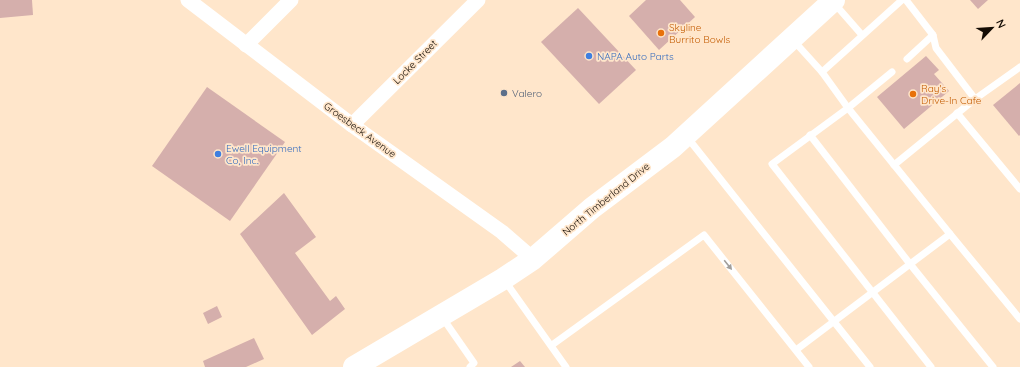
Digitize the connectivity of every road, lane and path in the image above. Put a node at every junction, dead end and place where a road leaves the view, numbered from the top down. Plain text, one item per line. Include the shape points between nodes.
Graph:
1 (188, 0) edge
2 (291, 0) edge
3 (478, 0) edge
4 (902, 0) edge
5 (906, 0) edge
6 (833, 1) edge
7 (862, 35) junction
8 (933, 35) junction
9 (792, 39) junction
10 (246, 45) junction
11 (907, 59) dead end
12 (1020, 67) edge
13 (822, 72) junction
14 (892, 72) dead end
15 (975, 99) junction
16 (848, 108) junction
17 (957, 113) junction
18 (352, 125) junction
19 (685, 135) junction
20 (810, 135) junction
21 (894, 165) junction
22 (1020, 189) edge
23 (950, 234) junction
24 (533, 259) junction
25 (910, 264) junction
26 (503, 279) junction
27 (873, 292) junction
28 (441, 315) junction
29 (1020, 319) edge
30 (833, 321) junction
31 (552, 346) junction
32 (796, 350) junction
33 (366, 362) edge
34 (470, 367) edge
35 (566, 367) edge
36 (809, 367) edge
37 (870, 367) edge
38 (931, 367) edge
39 (993, 367) edge

1 - 10 street, Groesbeck Avenue
2 - 10 street
3 - 18 street, Locke Street
4 - 7 lane
5 - 8 lane
6 - 7 lane
6 - 9 main road, North Timberland Drive
7 - 13 lane
8 - 11 lane
8 - 15 lane via 936,48
9 - 13 lane
9 - 19 main road, North Timberland Drive
10 - 18 street, Groesbeck Avenue
12 - 15 lane
13 - 16 lane
14 - 16 lane
15 - 17 lane
16 - 20 lane
16 - 21 lane
17 - 21 lane
17 - 22 lane
18 - 24 street, Groesbeck Avenue via 502,232
19 - 24 main road, North Timberland Drive via 592,208
19 - 30 lane
20 - 25 lane
20 - 27 lane via 772,164
21 - 23 lane
23 - 25 lane
23 - 29 lane
24 - 26 main road, North Timberland Drive
25 - 27 lane
25 - 39 lane
26 - 28 main road, North Timberland Drive
26 - 31 lane
27 - 30 lane
27 - 38 lane
28 - 33 main road, North Timberland Drive
28 - 34 lane via 474,363
30 - 32 lane
30 - 37 lane
31 -> 32 lane via 704,235
31 - 35 lane
32 - 36 lane

